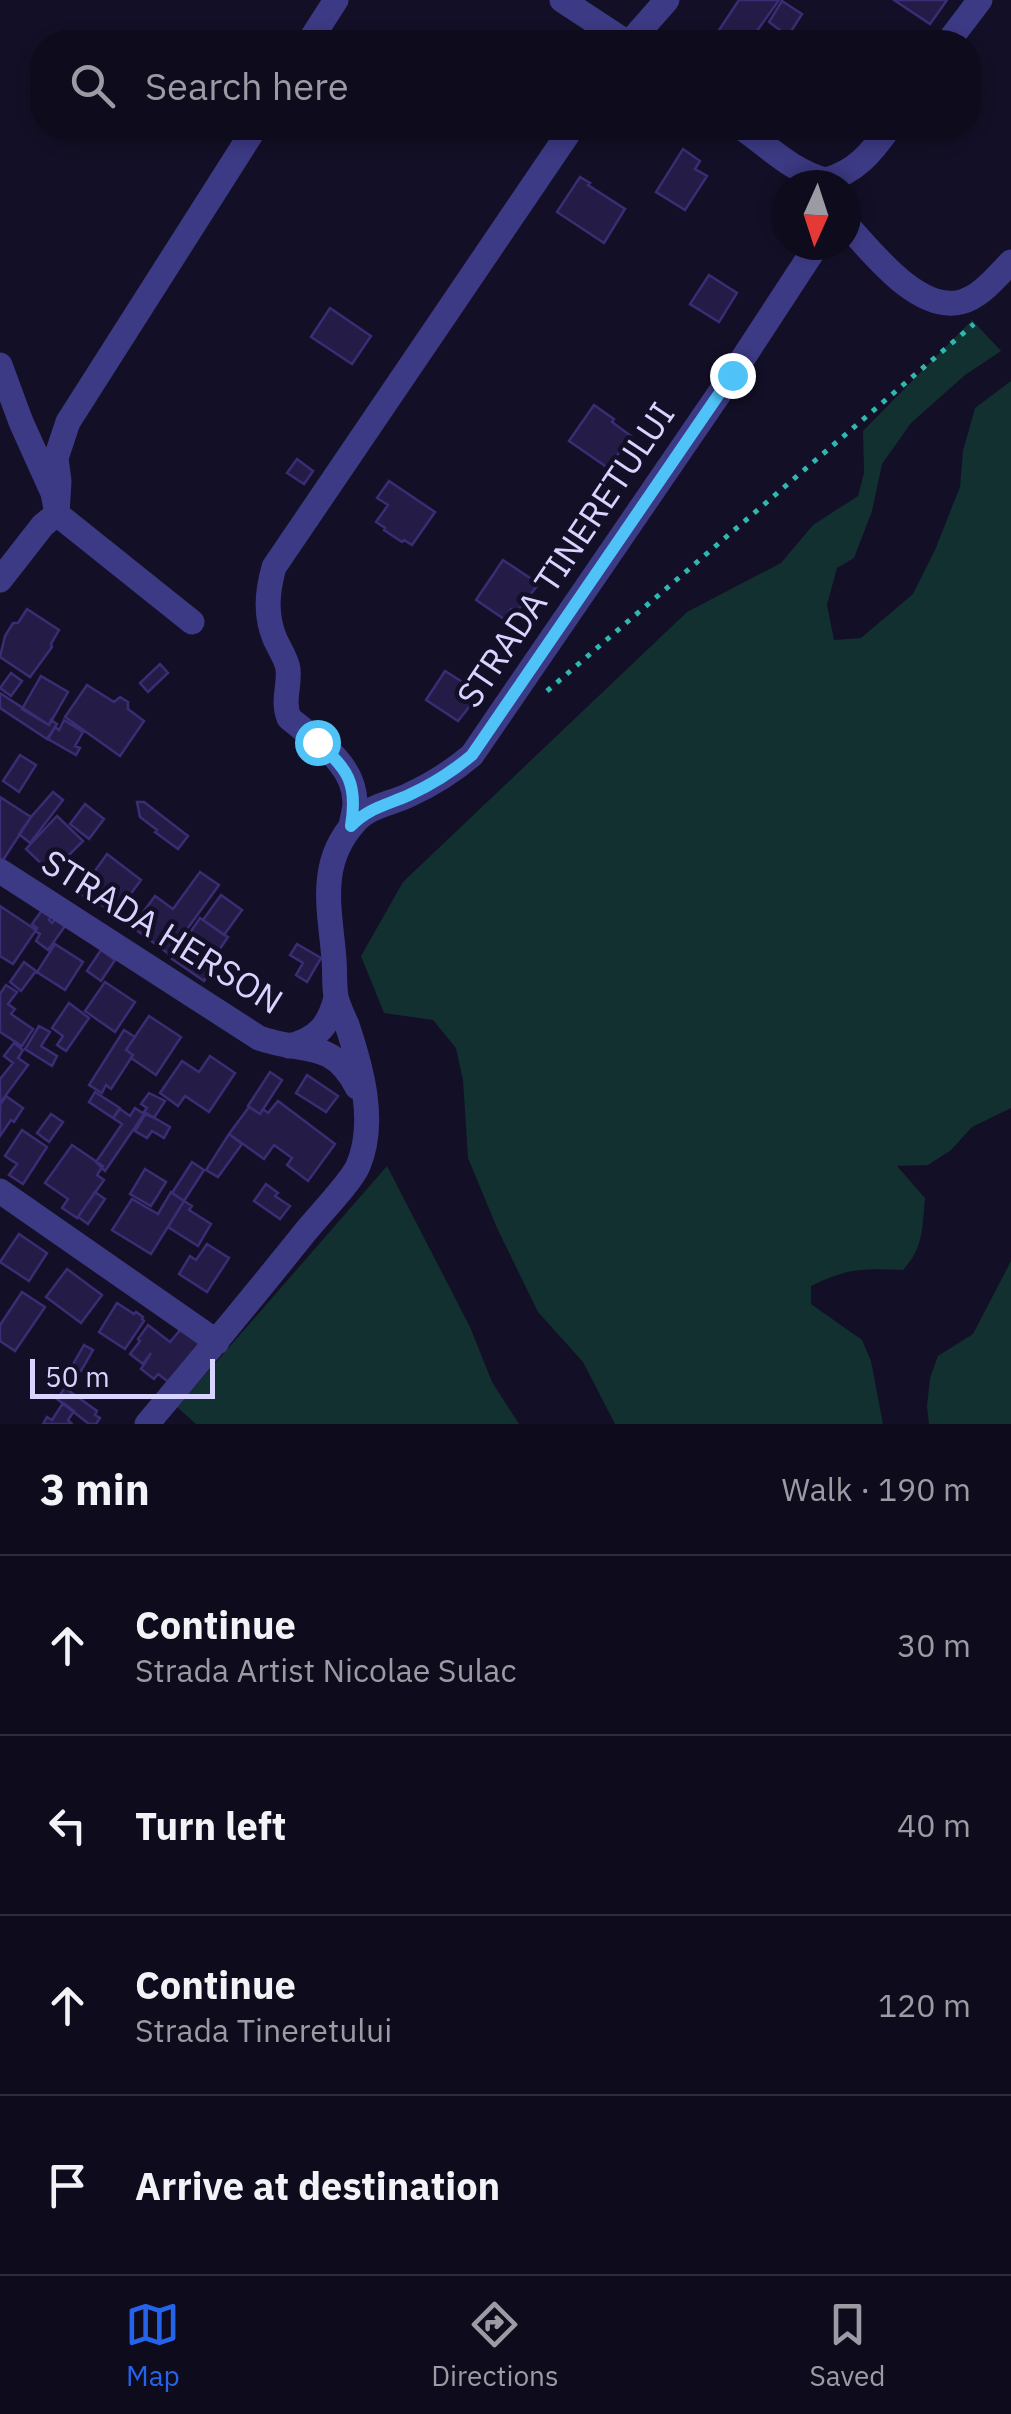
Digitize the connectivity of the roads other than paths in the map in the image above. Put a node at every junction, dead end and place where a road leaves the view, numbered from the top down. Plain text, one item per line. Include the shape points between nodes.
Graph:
1 (336, 0) edge
2 (562, 0) edge
3 (667, 0) edge
4 (980, 0) edge
5 (317, 30) edge
6 (609, 30) edge
7 (639, 30) edge
8 (957, 30) edge
9 (247, 140) edge
10 (564, 140) edge
11 (757, 140) edge
12 (881, 140) edge
13 (802, 170) edge
14 (849, 170) edge
15 (861, 239) edge
16 (806, 260) edge
17 (1011, 262) edge
18 (0, 366) edge
19 (50, 519) junction
20 (0, 580) edge
21 (192, 622) dead end
22 (351, 826) junction
23 (0, 871) edge
24 (336, 998) junction
25 (290, 1046) junction
26 (367, 1120) junction
27 (0, 1191) edge
28 (217, 1342) junction
29 (147, 1424) edge

1 - 5 street
2 - 6 street
3 - 7 street
4 - 8 street
9 - 19 street via 68,422 56,458 59,482
10 - 22 street via 274,567 267,594 270,628 288,669 286,709 346,769 355,803
11 - 13 street
12 - 14 street
15 - 17 street via 908,286 945,303 979,292
16 - 22 street, STRADA TINERETULUI via 472,755 445,778 362,814
18 - 19 street via 53,493
19 - 20 street
19 - 21 street
22 - 24 street via 328,877
23 - 25 street, STRADA HERSON via 230,1021
24 - 25 street via 323,1030
24 - 26 street via 360,1069
25 - 26 street, STRADA HERSON via 325,1052 347,1068
26 - 28 street via 358,1166
27 - 28 street
28 - 29 street

